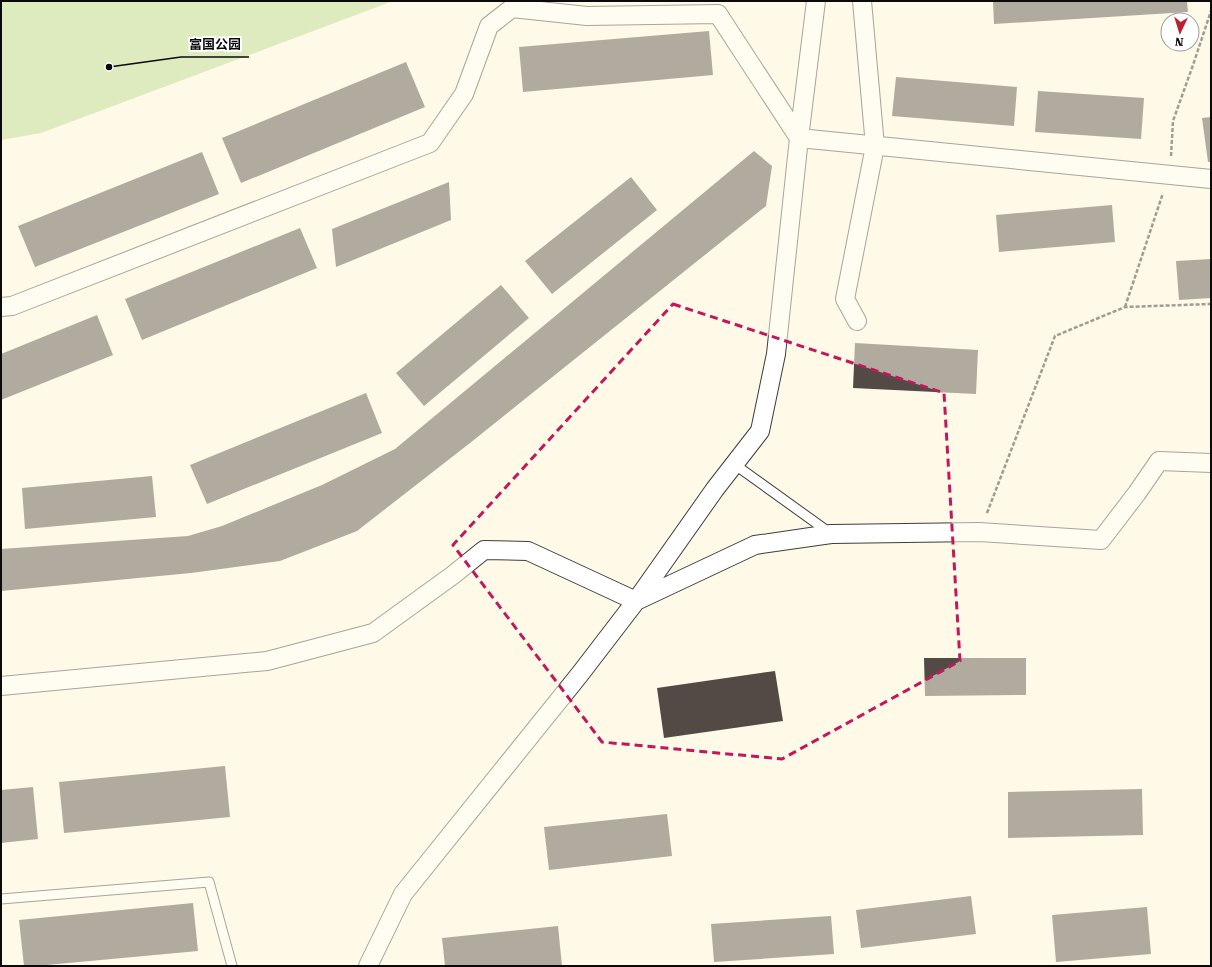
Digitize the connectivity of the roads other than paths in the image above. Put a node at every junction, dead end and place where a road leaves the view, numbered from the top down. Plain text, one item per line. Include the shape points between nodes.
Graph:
1 (816, 1) edge
2 (862, 1) edge
3 (799, 138) junction
4 (875, 146) junction
5 (1211, 179) edge
6 (1, 307) edge
7 (857, 321) dead end
8 (1211, 463) edge
9 (734, 464) junction
10 (831, 534) junction
11 (636, 601) junction
12 (1, 686) edge
13 (1, 899) edge
14 (232, 966) edge
15 (368, 966) edge

1 - 3 street
2 - 4 street
3 - 4 street
3 - 6 street via 718,14 587,16 512,8 489,26 464,94 430,143 12,306
3 - 9 street via 776,354 760,430
4 - 5 street
4 - 7 street via 845,299
8 - 10 street via 1159,461 1101,540 979,532
9 - 10 lane
9 - 11 street
10 - 11 street via 755,545
11 - 12 street via 528,551 484,550 373,633 267,661
11 - 15 street via 403,894
13 - 14 lane via 209,882

